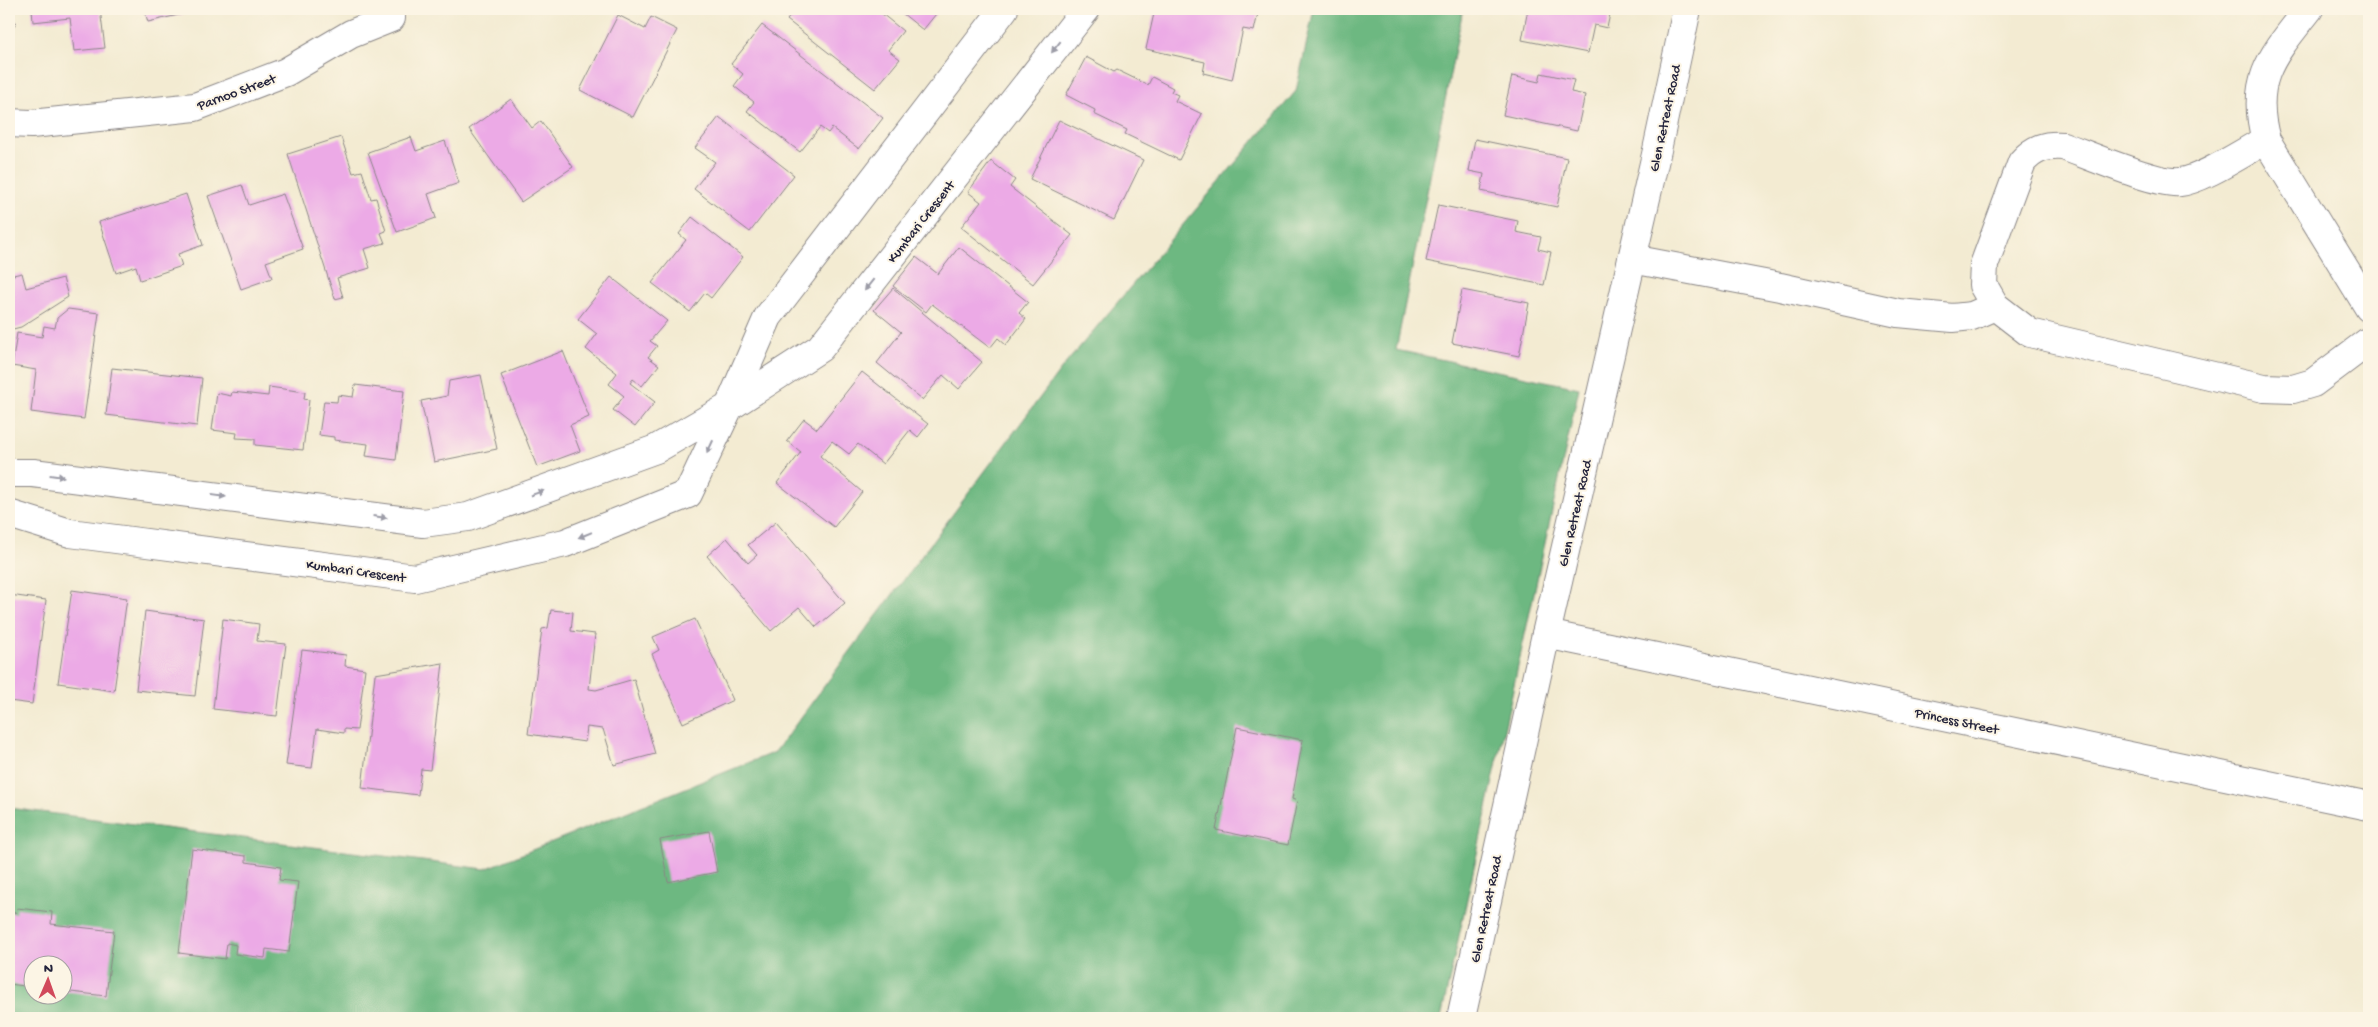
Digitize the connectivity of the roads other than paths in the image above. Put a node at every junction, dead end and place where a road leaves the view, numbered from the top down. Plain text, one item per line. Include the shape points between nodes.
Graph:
1 (1004, 9) edge
2 (1086, 9) edge
3 (1688, 9) edge
4 (2309, 9) edge
5 (391, 18) dead end
6 (9, 123) edge
7 (2266, 140) junction
8 (1632, 259) junction
9 (1995, 306) junction
10 (2369, 308) edge
11 (2369, 341) edge
12 (729, 407) junction
13 (9, 473) edge
14 (9, 514) edge
15 (1546, 634) junction
16 (2369, 806) edge
17 (1461, 1018) edge

1 - 12 street, Kumbari Crescent via 768,317
2 -> 12 street, Kumbari Crescent via 820,348
3 - 8 street, Glen Retreat Road
4 - 7 street via 2281,45 2260,88 2259,117
5 - 6 street, Parnoo Street via 351,34 286,72 195,107 31,124
7 - 9 street via 2200,176 2180,182 2156,179 2063,146 2031,151 2022,162 1984,265 1983,285
7 - 10 street
8 - 9 street via 1898,313 1953,318 1972,316
8 - 15 street, Glen Retreat Road
9 - 11 street via 2030,333 2264,388 2293,389 2313,384
13 -> 12 street, Kumbari Crescent via 33,473 423,523 468,516 656,449
12 -> 14 street, Kumbari Crescent via 688,494 565,543 415,578 70,532
15 - 16 street, Princess Street
15 - 17 street, Glen Retreat Road

